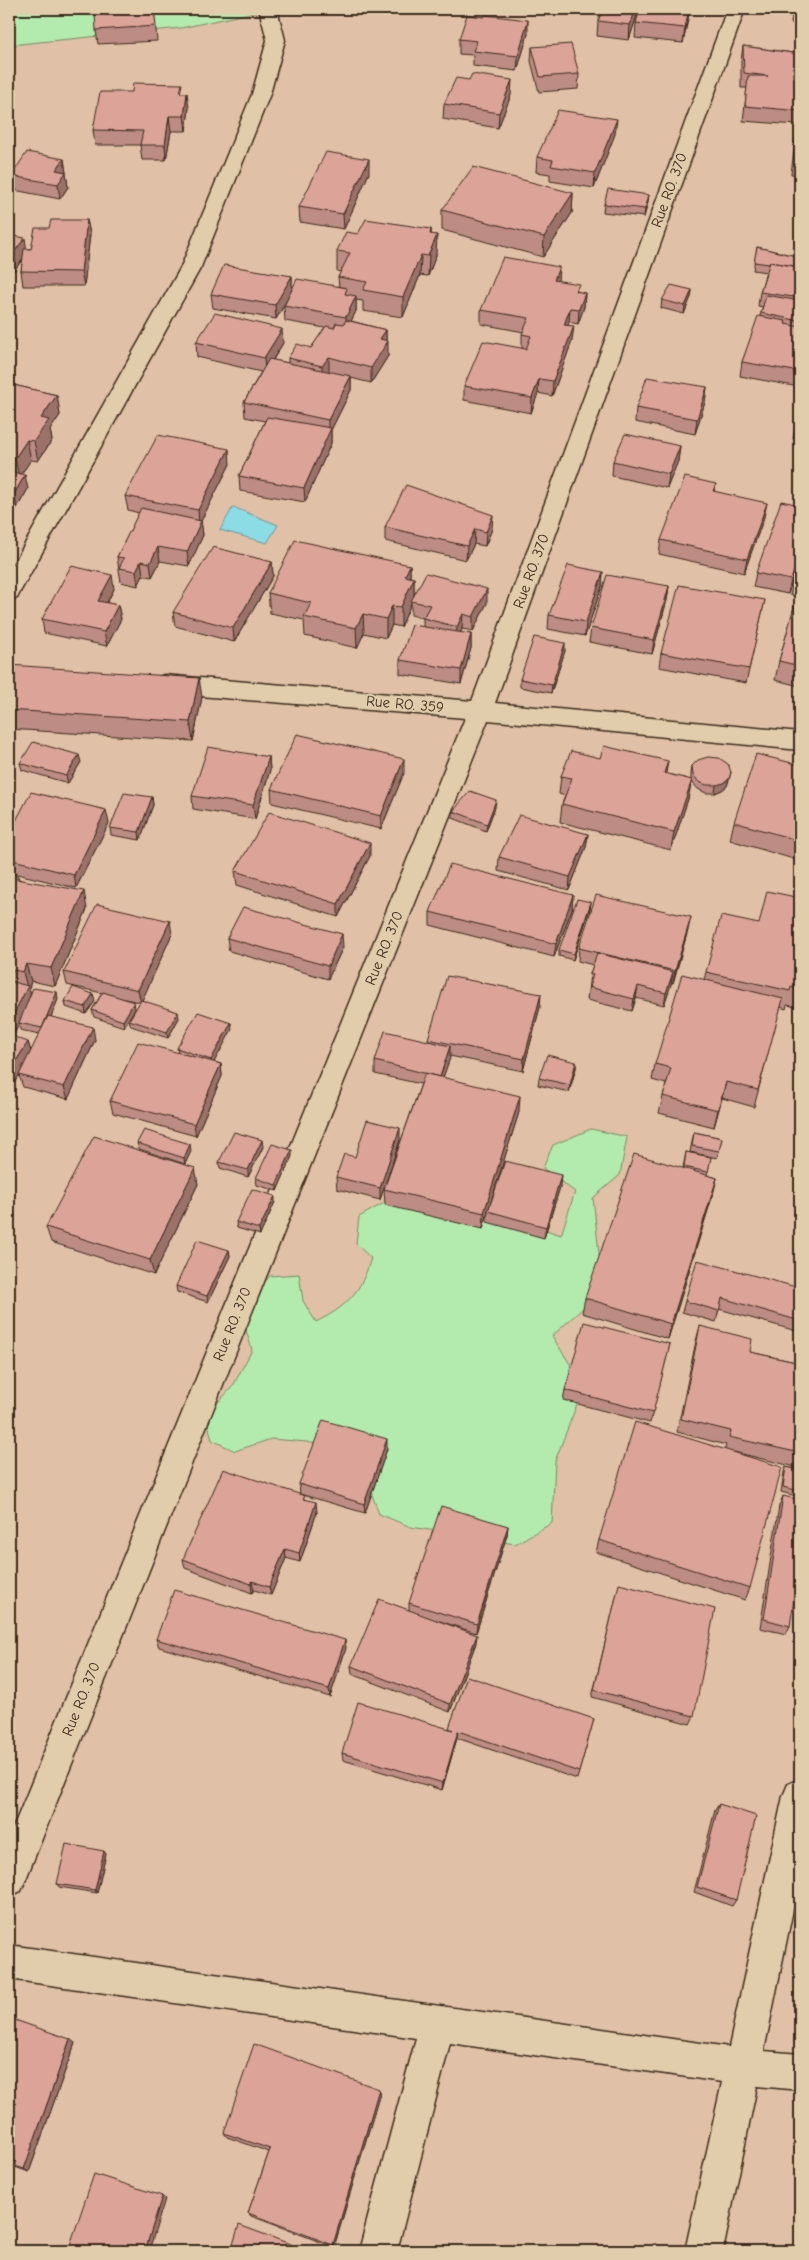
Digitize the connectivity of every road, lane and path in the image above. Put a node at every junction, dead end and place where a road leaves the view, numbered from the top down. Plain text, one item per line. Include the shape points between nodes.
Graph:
1 (736, 9) edge
2 (269, 11) edge
3 (9, 592) edge
4 (146, 683) edge
5 (480, 710) junction
6 (800, 741) edge
7 (800, 1796) edge
8 (9, 1879) edge
9 (9, 1962) edge
10 (437, 2024) junction
11 (742, 2067) junction
12 (800, 2072) edge
13 (378, 2251) edge
14 (704, 2251) edge

1 - 5 street, Rue RO. 370
2 - 3 street via 276,40 261,94 191,267
4 - 5 street, Rue RO. 359
5 - 6 street, Rue RO. 359
5 - 8 street, Rue RO. 370
7 - 11 street
9 - 10 street
10 - 11 street
10 - 13 street
11 - 12 street
11 - 14 street

